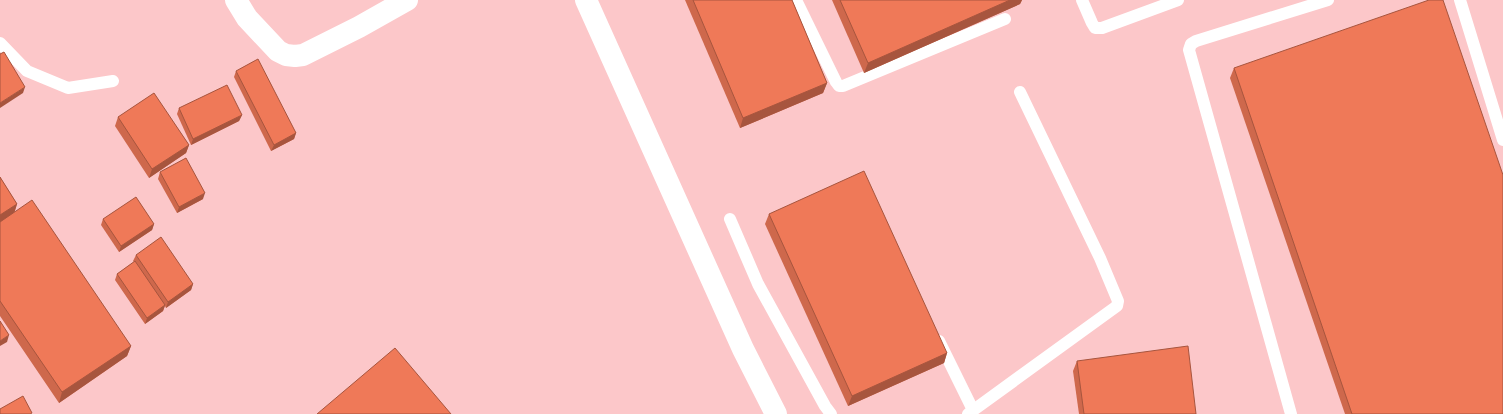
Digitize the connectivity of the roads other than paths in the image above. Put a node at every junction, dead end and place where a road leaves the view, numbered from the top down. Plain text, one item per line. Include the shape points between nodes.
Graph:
1 (236, 0) edge
2 (407, 0) edge
3 (586, 0) edge
4 (796, 0) edge
5 (1082, 0) edge
6 (1178, 0) edge
7 (1328, 0) edge
8 (1460, 0) edge
9 (1005, 19) edge
10 (0, 42) edge
11 (113, 80) dead end
12 (1020, 92) dead end
13 (1503, 140) edge
14 (730, 219) dead end
15 (935, 332) edge
16 (970, 412) edge
17 (776, 414) edge
18 (831, 414) edge
19 (1291, 414) edge

1 - 2 street via 247,18 278,51 294,56 303,55
3 - 17 street via 743,349
4 - 9 lane via 839,86
5 - 6 lane via 1095,28 1102,28
7 - 19 lane via 1196,41 1189,50
8 - 13 lane
10 - 11 lane via 27,71 68,88
12 - 16 lane via 1118,301 1117,306
14 - 18 lane via 758,284 824,406
15 - 16 lane

